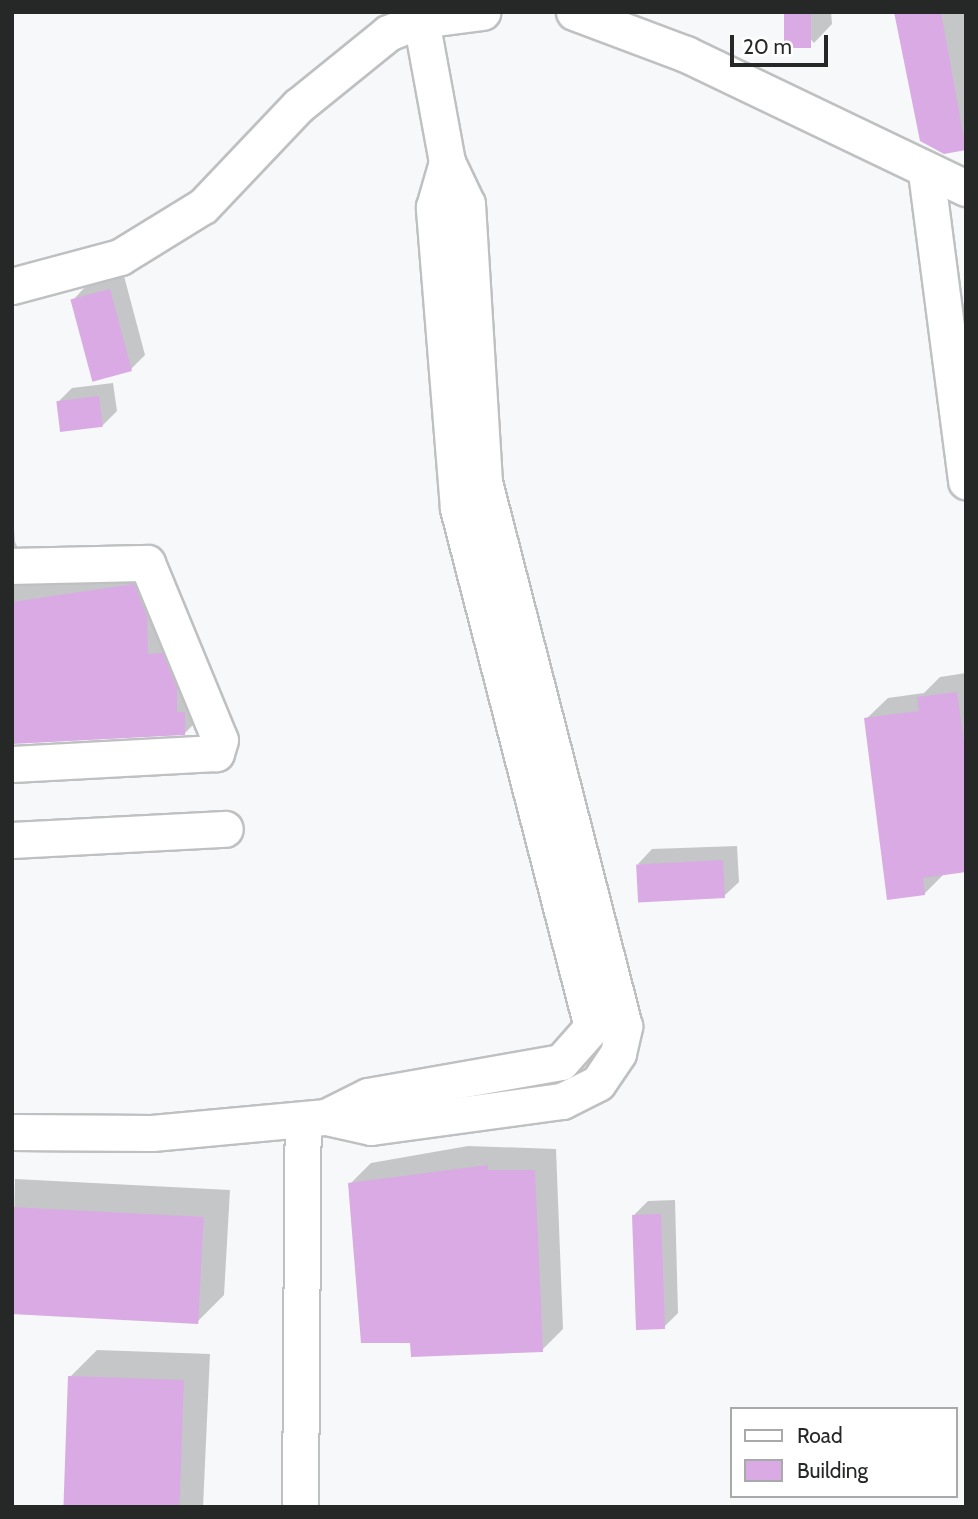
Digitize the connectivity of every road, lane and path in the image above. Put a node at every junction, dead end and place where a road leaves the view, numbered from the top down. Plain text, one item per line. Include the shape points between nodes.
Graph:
1 (482, 12) edge
2 (574, 12) edge
3 (421, 20) junction
4 (926, 172) junction
5 (966, 188) edge
6 (12, 286) edge
7 (966, 481) edge
8 (12, 566) edge
9 (12, 764) edge
10 (225, 829) dead end
11 (12, 841) edge
12 (315, 1119) junction
13 (12, 1132) edge
14 (300, 1507) edge

1 - 3 street
2 - 4 street via 686,54
3 - 6 street via 388,33 298,106 203,206 120,257
3 - 12 street via 447,162 434,207 458,508 592,1027 561,1062 368,1096
4 - 5 street
4 - 7 street
8 - 9 street via 147,563 220,740 216,753
10 - 11 street
12 - 13 street via 152,1133
12 - 14 street

